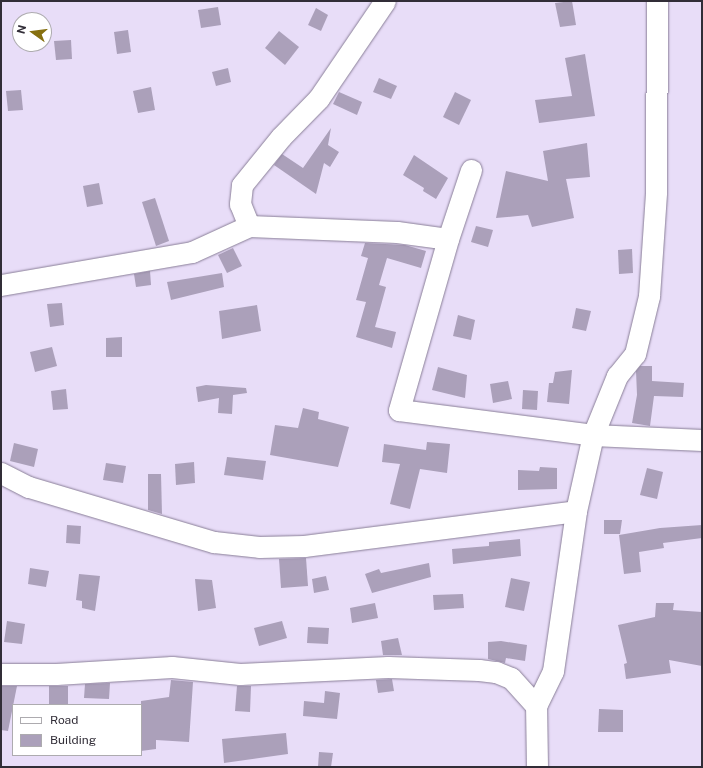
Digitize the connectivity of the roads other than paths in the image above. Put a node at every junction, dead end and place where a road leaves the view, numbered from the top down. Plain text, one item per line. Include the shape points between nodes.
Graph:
1 (384, 1) edge
2 (657, 1) edge
3 (471, 170) dead end
4 (249, 226) junction
5 (448, 238) junction
6 (1, 285) edge
7 (593, 435) junction
8 (702, 440) edge
9 (1, 473) edge
10 (576, 511) junction
11 (1, 674) edge
12 (536, 706) junction
13 (537, 767) edge

1 - 4 street via 319,98 281,137 242,184 240,204
2 - 7 street via 656,192 649,296 635,354 617,376
3 - 5 street
4 - 5 street via 397,232
4 - 6 street via 192,252
5 - 7 street via 400,410
7 - 8 street
7 - 10 street
9 - 10 street via 28,487 214,542 260,547 344,541
10 - 12 street via 553,671
11 - 12 street via 56,674 172,667 240,674 388,666 478,670 496,672 510,678
12 - 13 street

